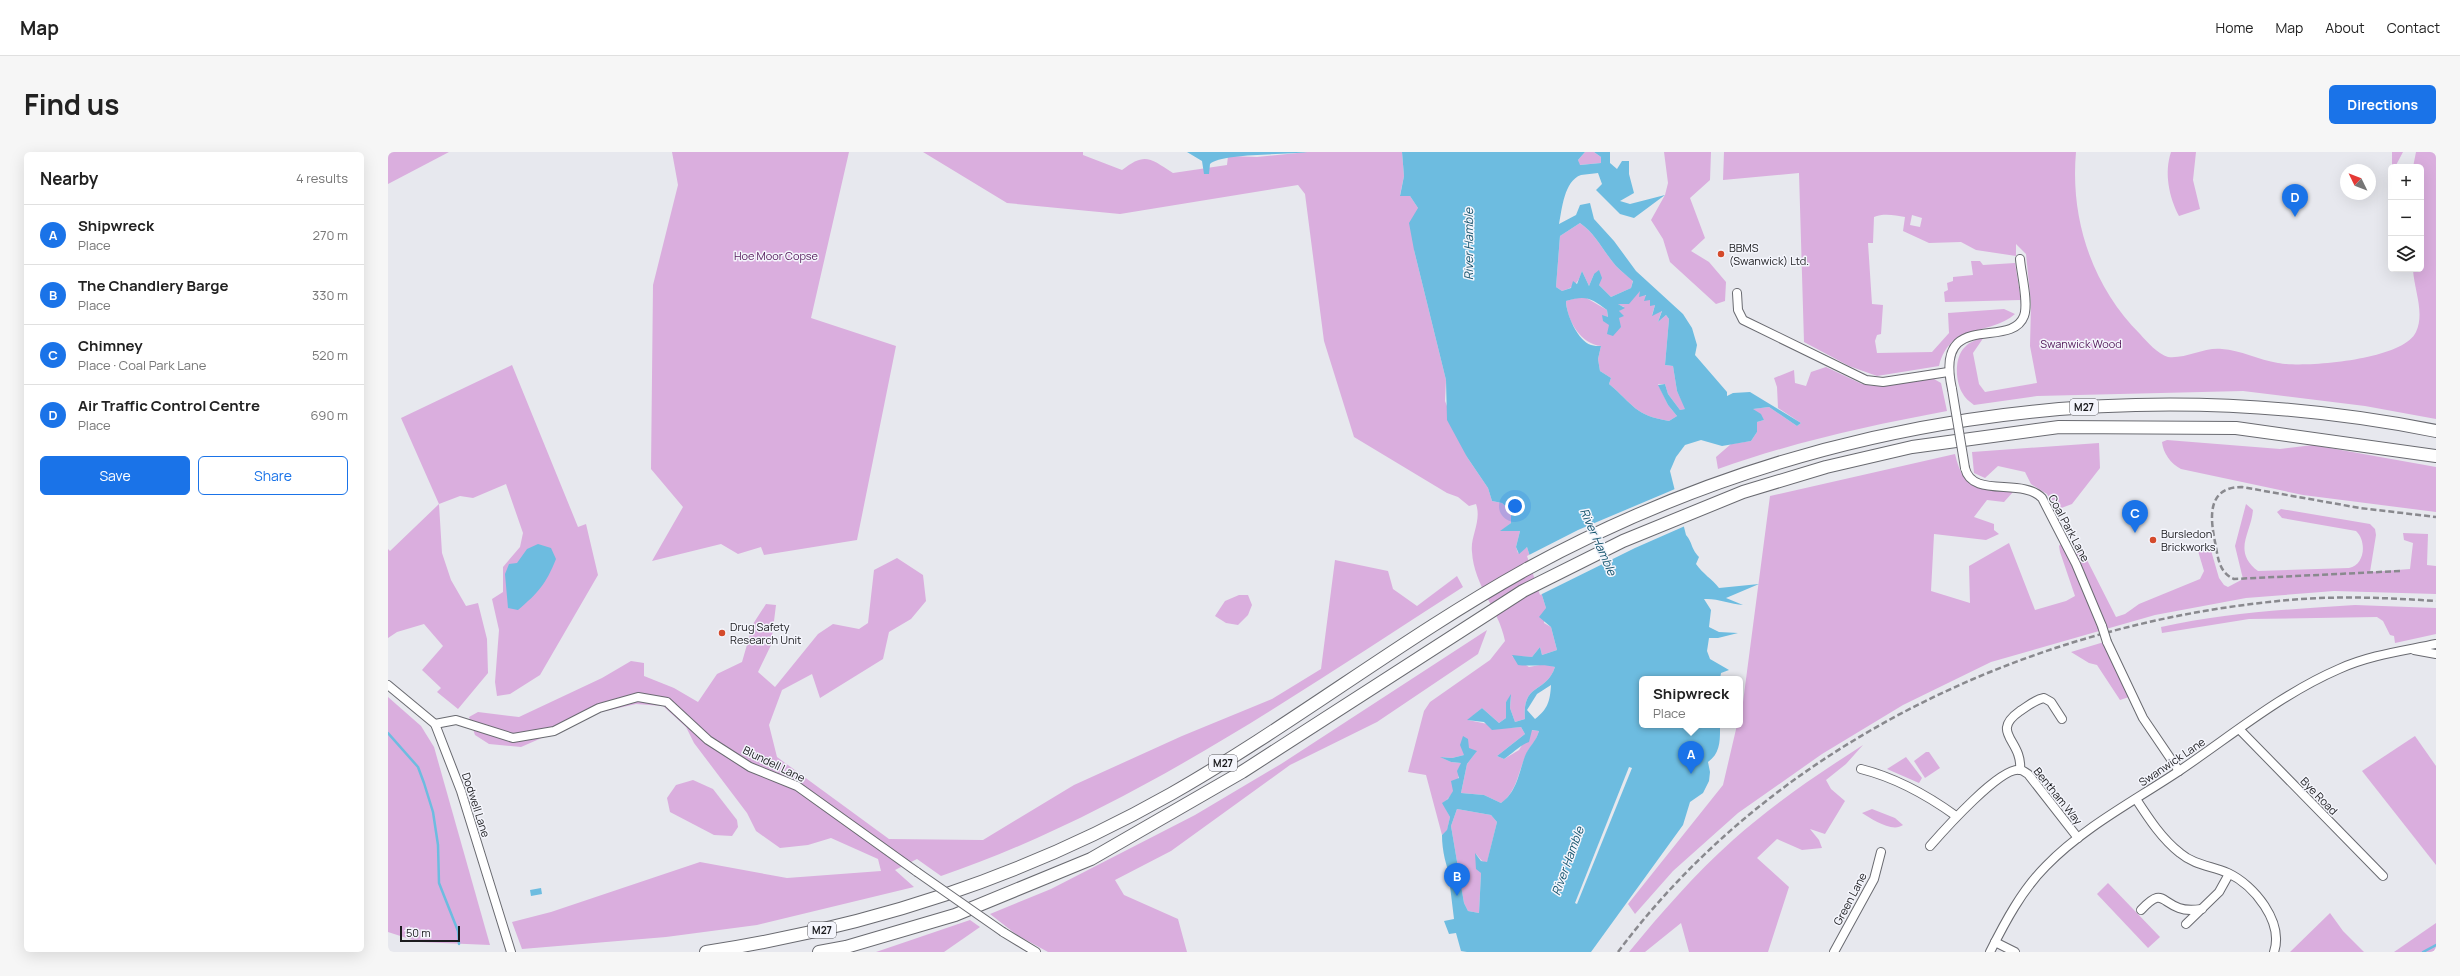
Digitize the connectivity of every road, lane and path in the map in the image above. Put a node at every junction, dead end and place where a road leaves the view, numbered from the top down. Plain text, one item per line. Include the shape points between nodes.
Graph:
1 (2020, 259) dead end
2 (1737, 293) dead end
3 (1948, 372) junction
4 (2436, 431) edge
5 (2436, 456) edge
6 (2436, 644) edge
7 (2411, 649) junction
8 (2436, 654) edge
9 (388, 685) edge
10 (2062, 719) dead end
11 (435, 724) junction
12 (2240, 730) junction
13 (1861, 769) dead end
14 (2020, 770) junction
15 (2179, 771) junction
16 (2136, 799) junction
17 (1956, 816) junction
18 (2078, 838) junction
19 (1930, 846) dead end
20 (1881, 852) dead end
21 (2229, 874) junction
22 (2383, 876) dead end
23 (2202, 909) junction
24 (2141, 910) dead end
25 (2186, 924) dead end
26 (1996, 942) junction
27 (511, 952) edge
28 (706, 952) edge
29 (819, 952) edge
30 (1036, 952) edge
31 (1834, 952) edge
32 (1990, 952) edge
33 (2015, 952) edge
34 (2274, 952) edge

1 - 3 street via 2026,308 2022,322 2012,328 1974,335 1964,340 1952,352
2 - 3 street via 1738,310 1743,320 1866,380 1883,382
3 - 15 street, Coal Park Lane, bridge via 1965,468 1970,477 1981,484 2026,489 2042,498 2076,564 2107,642 2143,718
4 - 28 highway, M27 via 2404,424 2239,404 2060,407 1899,432 1806,454 1737,476 1665,504 1590,537 1524,571 1466,605 1214,768 1163,798 1062,850 931,901 874,918 775,941
5 - 29 highway, M27 via 2236,428 2059,427 1912,447 1826,467 1743,492 1678,517 1589,557 1523,591 1242,772 1091,859 955,915 846,947
6 - 7 street, Swanwick Lane
7 - 8 street, Swanwick Lane
7 - 12 street, Swanwick Lane via 2364,659 2322,677 2279,701
9 - 11 street, Dodwell Lane
10 - 14 street via 2051,702 2044,698 2036,700 2011,717 2006,725 2006,733 2018,749
11 - 27 street, Dodwell Lane via 461,791
11 - 30 street, Blundell Lane, bridge via 456,720 514,738 554,731 599,708 638,697 667,702 708,740 750,767 797,786 1003,932
12 - 15 street, Swanwick Lane
12 - 22 street, Bye Road
13 - 17 street via 1878,773 1919,791
14 - 17 street, Bentham Way via 2010,771
14 - 18 street, Bentham Way via 2028,774
15 - 16 street, Swanwick Lane
16 - 18 street, Swanwick Lane
16 - 21 street via 2155,827 2180,853 2194,862
17 - 19 street, Bentham Way
18 - 26 street, Swanwick Lane via 2045,867 2028,888
20 - 31 street, Green Lane via 1869,891
21 - 23 street via 2219,892
21 - 34 street via 2250,889 2265,908 2275,931
23 - 24 street via 2178,908 2165,898 2161,898 2153,899
23 - 25 street
26 - 32 street, Swanwick Lane
26 - 33 street

